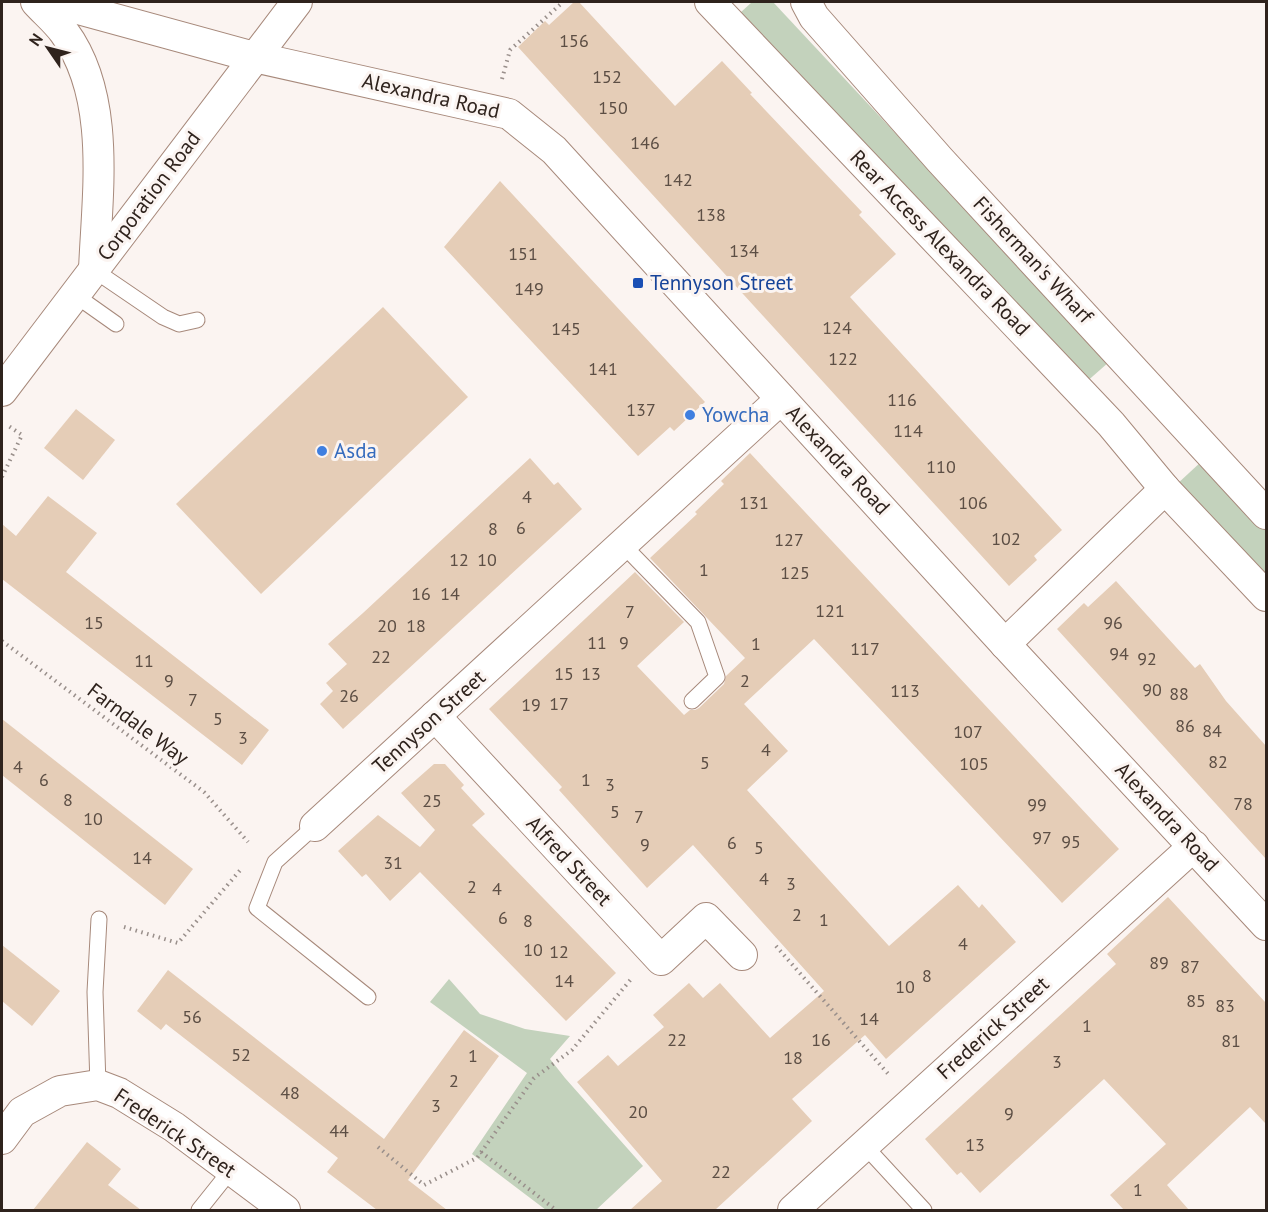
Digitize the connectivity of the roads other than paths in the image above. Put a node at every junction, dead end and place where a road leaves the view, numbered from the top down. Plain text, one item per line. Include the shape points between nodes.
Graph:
1 (36, 2) edge
2 (53, 2) edge
3 (297, 2) edge
4 (710, 2) edge
5 (806, 2) edge
6 (254, 57) junction
7 (94, 270) junction
8 (75, 295) junction
9 (197, 320) dead end
10 (116, 324) dead end
11 (2, 391) edge
12 (781, 399) junction
13 (1165, 489) junction
14 (1266, 514) edge
15 (622, 545) junction
16 (1266, 596) edge
17 (1005, 644) junction
18 (692, 700) dead end
19 (435, 716) junction
20 (315, 826) joint
21 (1194, 846) junction
22 (99, 919) road end
23 (1266, 925) edge
24 (742, 955) road end
25 (368, 997) dead end
26 (98, 1085) junction
27 (2, 1139) edge
28 (864, 1145) junction
29 (231, 1170) junction
30 (199, 1210) edge
31 (285, 1210) edge
32 (793, 1210) edge
33 (924, 1210) edge

1 - 7 street via 64,32 90,86 99,144
2 - 6 street, Alexandra Road
3 - 6 street, Corporation Road
4 - 13 street, Rear Access Alexandra Road via 1111,424
5 - 14 street, Fisherman's Wharf via 814,17 940,159
6 - 7 street, Corporation Road
6 - 12 street, Alexandra Road via 509,114 554,150
7 - 8 street, Corporation Road
7 - 9 lane via 163,317 179,324
8 - 10 lane
8 - 11 street, Corporation Road
12 - 15 street, Tennyson Street
12 - 17 street, Alexandra Road
13 - 16 street, Rear Access Alexandra Road
13 - 17 street
15 - 18 lane via 698,622 717,677
15 - 19 street, Tennyson Street
17 - 21 street, Alexandra Road
19 - 20 street, Tennyson Street
19 - 24 street, Alfred Street via 662,960 706,918
20 - 25 lane via 275,862 257,908
21 - 23 street, Alexandra Road
21 - 28 street, Frederick Street
22 - 26 lane via 95,992
26 - 27 street, Frederick Street via 60,1090 22,1112
26 - 29 street, Frederick Street via 165,1121
28 - 32 street, Frederick Street
28 - 33 lane
29 - 30 lane
29 - 31 street, Frederick Street

